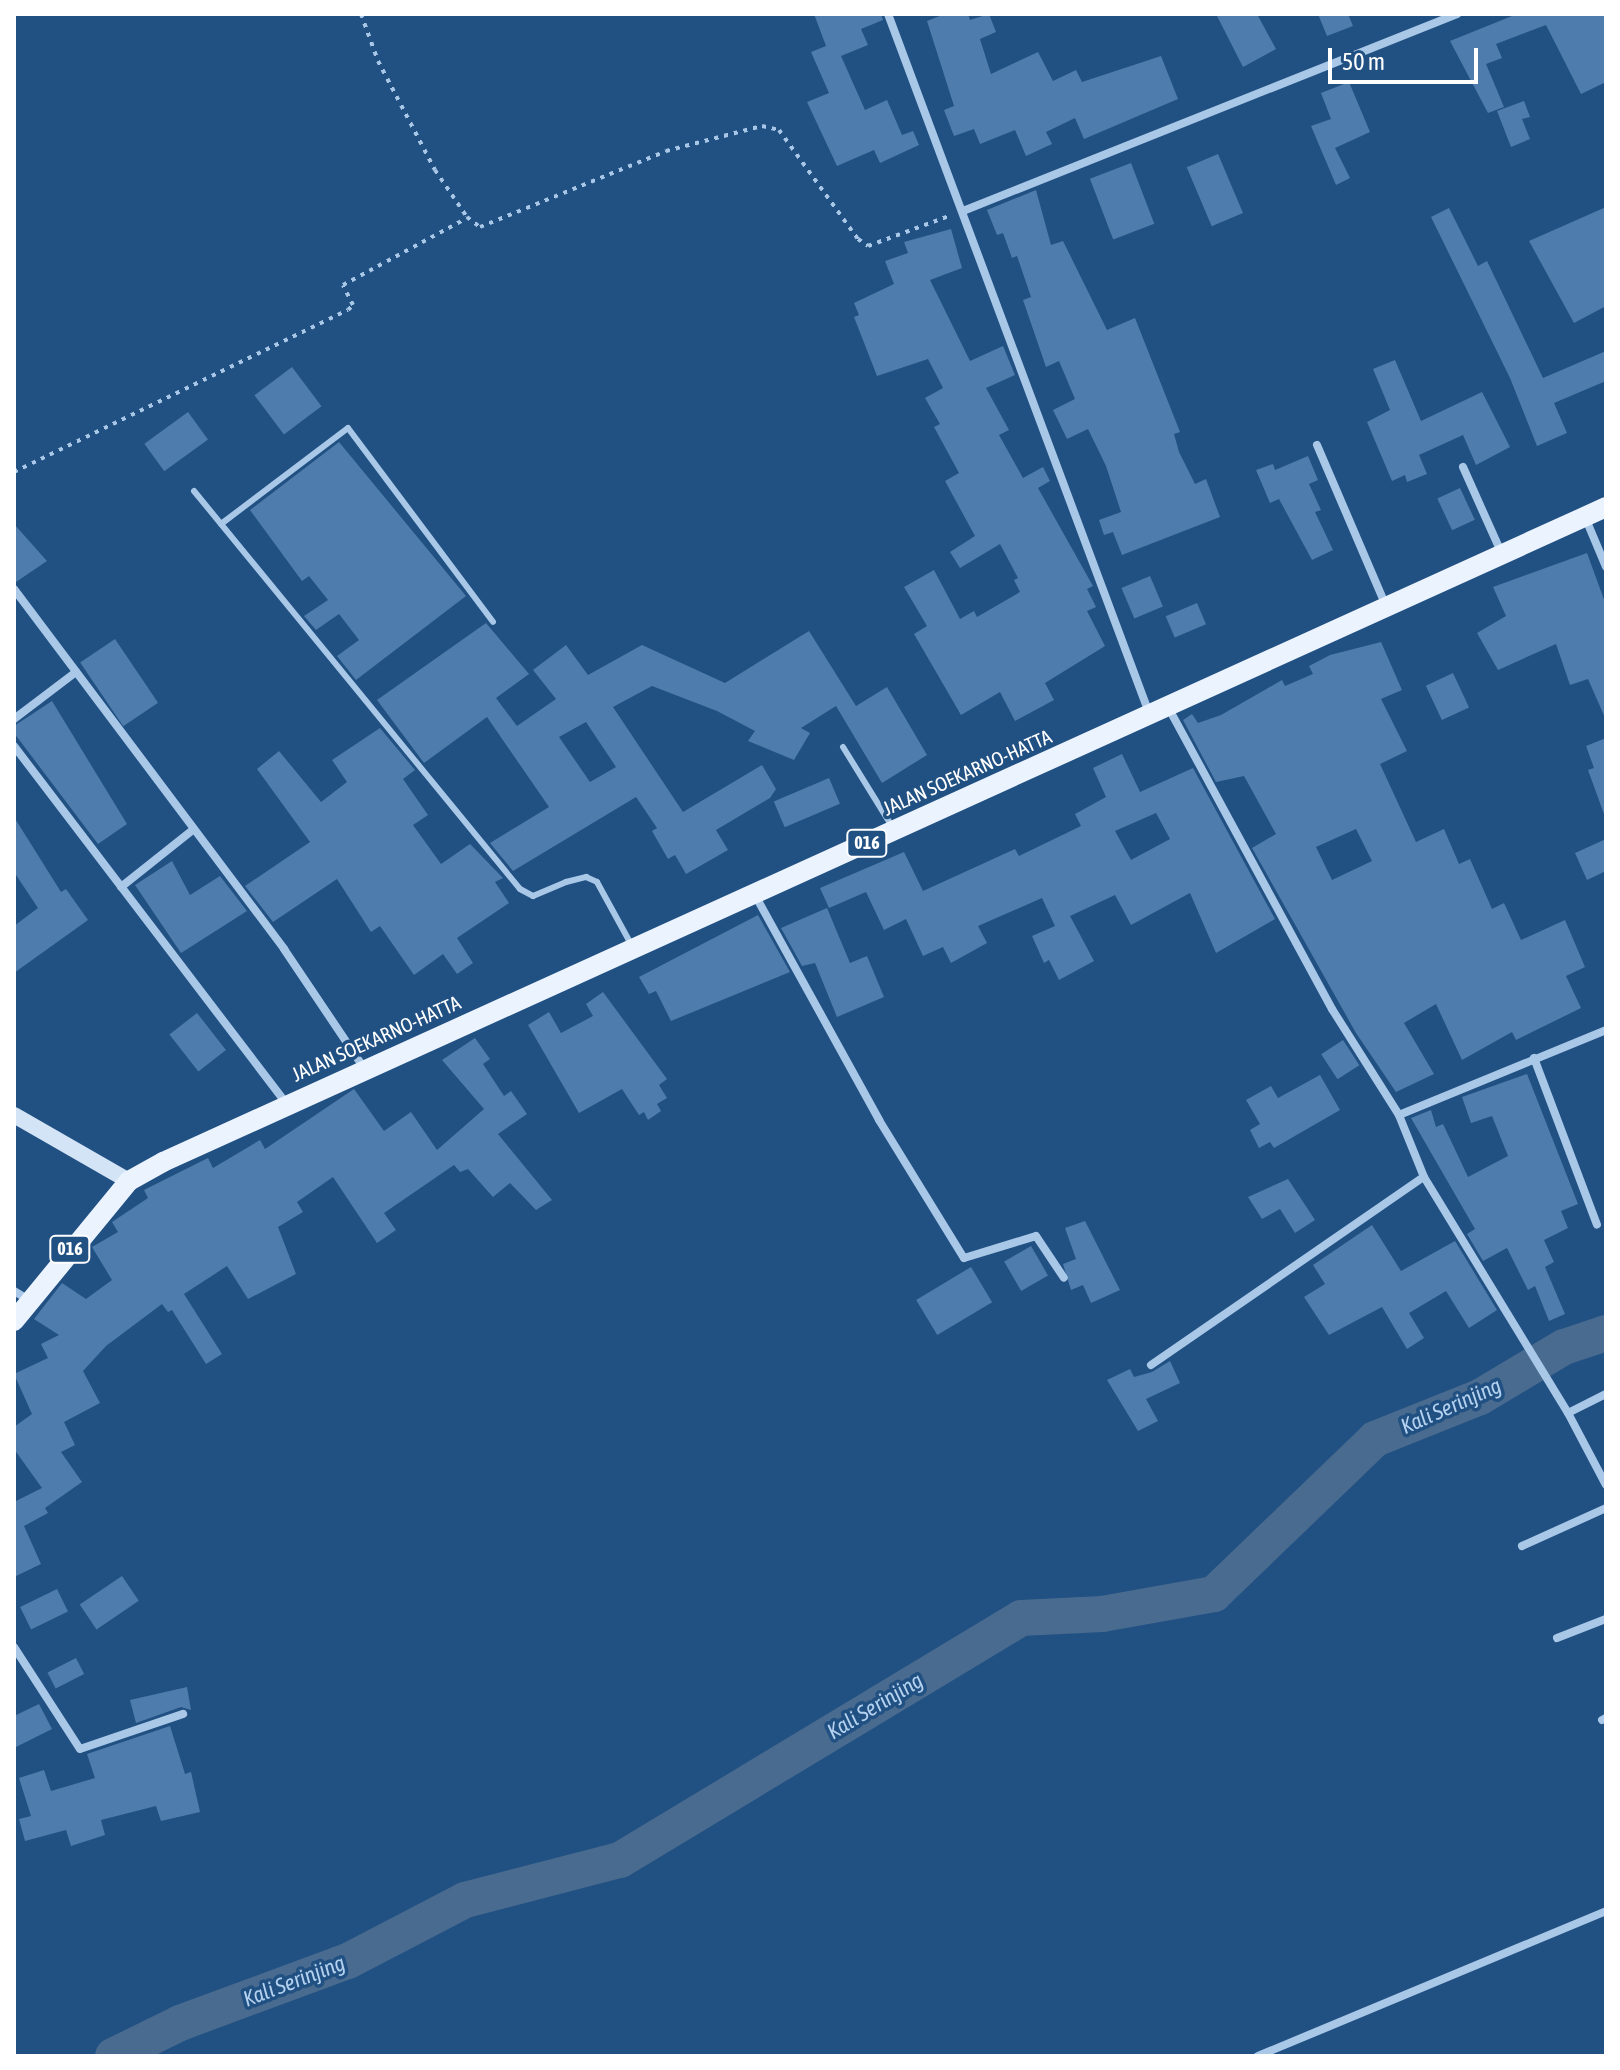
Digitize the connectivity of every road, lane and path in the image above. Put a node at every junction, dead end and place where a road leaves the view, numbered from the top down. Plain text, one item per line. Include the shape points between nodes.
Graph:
1 (361, 14) edge
2 (888, 14) edge
3 (1457, 14) edge
4 (963, 211) junction
5 (467, 217) junction
6 (1317, 445) dead end
7 (1463, 467) dead end
8 (14, 472) edge
9 (194, 491) dead end
10 (1606, 507) edge
11 (1585, 517) junction
12 (221, 524) junction
13 (1499, 547) junction
14 (1606, 567) edge
15 (14, 589) edge
16 (1387, 608) junction
17 (493, 622) dead end
18 (76, 672) junction
19 (1160, 713) junction
20 (14, 719) edge
21 (14, 746) edge
22 (843, 747) dead end
23 (194, 829) junction
24 (895, 831) junction
25 (121, 887) junction
26 (754, 893) junction
27 (634, 949) junction
28 (1606, 1030) edge
29 (1534, 1058) junction
30 (365, 1069) junction
31 (287, 1104) junction
32 (14, 1115) edge
33 (1399, 1115) junction
34 (1424, 1177) junction
35 (129, 1181) junction
36 (1597, 1225) dead end
37 (1064, 1278) dead end
38 (22, 1296) edge
39 (14, 1321) edge
40 (1151, 1365) dead end
41 (1606, 1394) edge
42 (1568, 1413) junction
43 (1606, 1485) edge
44 (1606, 1508) edge
45 (1522, 1546) dead end
46 (1606, 1619) edge
47 (1557, 1638) dead end
48 (14, 1647) edge
49 (183, 1714) dead end
50 (1606, 1911) edge
51 (1258, 2056) edge

1 - 5 path via 378,61
2 - 4 street
3 - 4 street
4 - 5 path via 868,246 779,130 762,126 666,151 486,227
4 - 19 street
5 - 8 path via 343,285 353,305 348,310
6 - 16 street
7 - 13 street
9 - 12 lane
10 - 11 main road, JALAN SOEKARNO-HATTA / 016
11 - 13 main road, JALAN SOEKARNO-HATTA / 016
11 - 14 street
12 - 17 lane via 348,428
12 - 27 lane via 520,889 533,896 586,877 597,882
13 - 16 main road, JALAN SOEKARNO-HATTA / 016
15 - 18 street
16 - 19 main road, JALAN SOEKARNO-HATTA / 016
18 - 20 street
18 - 23 street
19 - 24 main road, JALAN SOEKARNO-HATTA / 016
19 - 33 street
21 - 25 street
22 - 24 lane
23 - 25 street
23 - 30 street
24 - 26 main road, JALAN SOEKARNO-HATTA / 016
25 - 31 street
26 - 27 main road, JALAN SOEKARNO-HATTA / 016
26 - 37 street via 879,1120 964,1258 1036,1236
27 - 30 main road, JALAN SOEKARNO-HATTA / 016
28 - 29 street
29 - 33 street
29 - 36 street
30 - 31 main road, JALAN SOEKARNO-HATTA / 016
31 - 35 main road, JALAN SOEKARNO-HATTA / 016
32 - 35 main road
33 - 34 street
34 - 40 street
34 - 42 street
35 - 38 main road, 016
38 - 39 main road, 016
41 - 42 street
42 - 43 street
44 - 45 street
46 - 47 street
48 - 49 street via 80,1749
50 - 51 street

